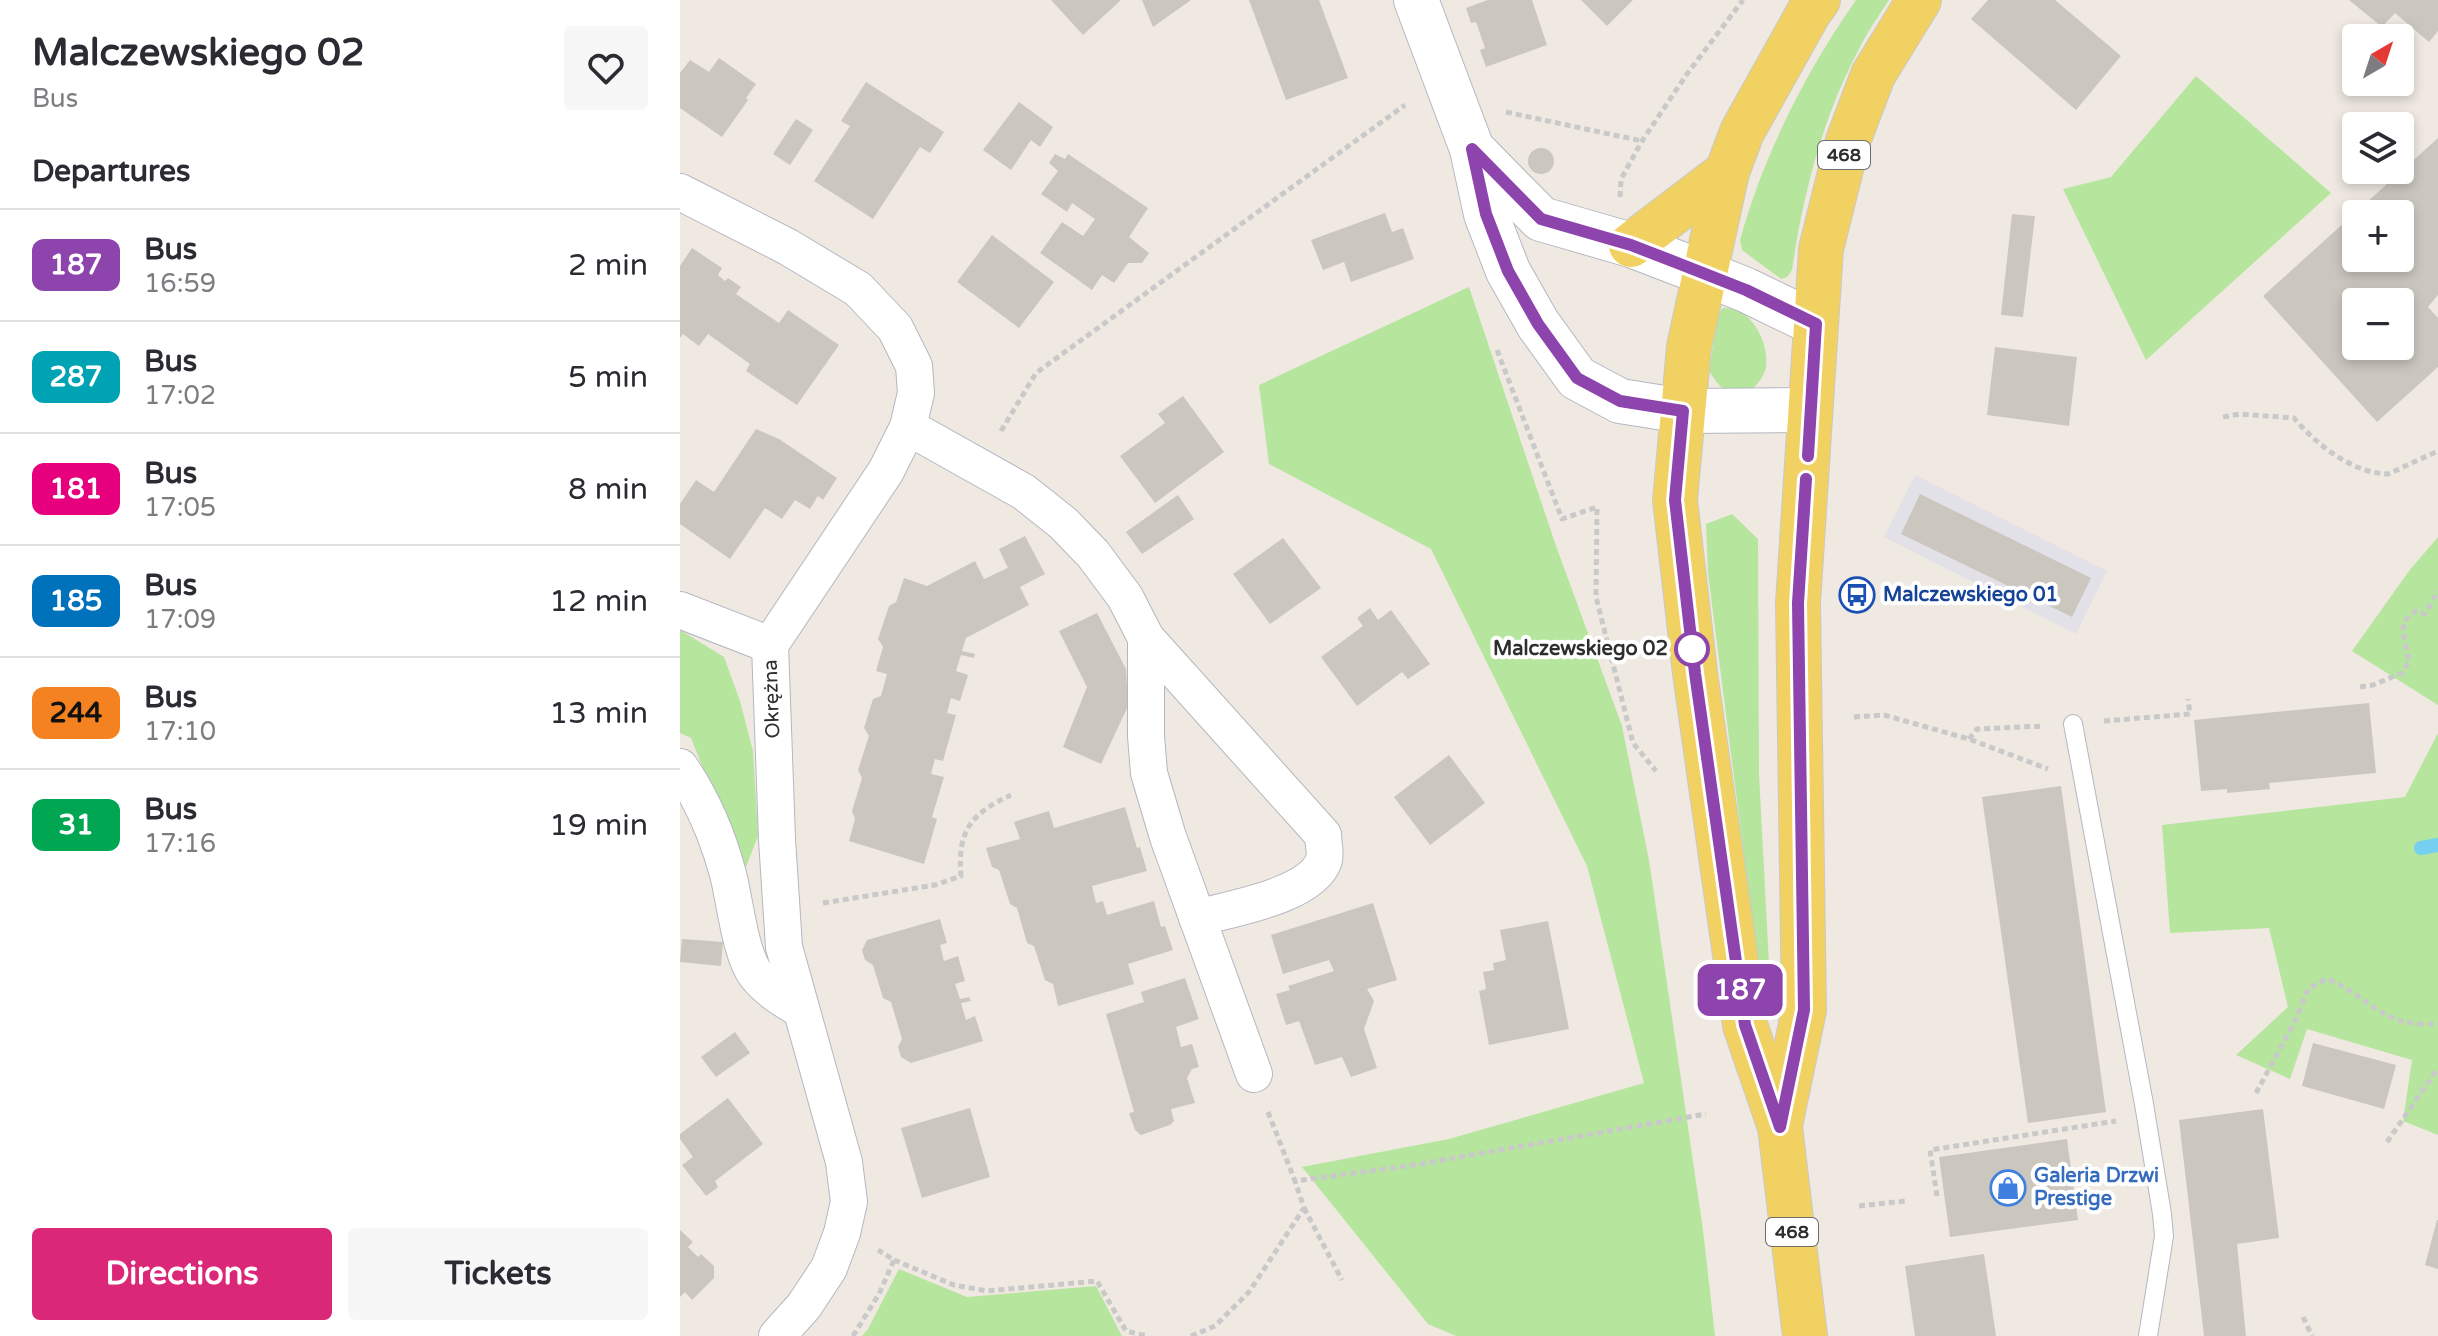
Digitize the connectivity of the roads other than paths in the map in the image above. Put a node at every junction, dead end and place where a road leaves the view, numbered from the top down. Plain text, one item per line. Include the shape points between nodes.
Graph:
1 (1416, 0) edge
2 (1818, 0) edge
3 (1919, 0) edge
4 (1472, 149) junction
5 (1727, 172) junction
6 (680, 192) edge
7 (1631, 245) junction
8 (1704, 273) junction
9 (1816, 324) junction
10 (1810, 410) junction
11 (1683, 411) junction
12 (908, 427) junction
13 (680, 610) edge
14 (1146, 638) junction
15 (770, 645) junction
16 (2073, 724) road end
17 (680, 767) edge
18 (1197, 918) junction
19 (800, 1009) junction
20 (1254, 1074) road end
21 (1780, 1127) junction
22 (777, 1336) edge
23 (1805, 1336) edge
24 (2148, 1336) edge

1 - 4 main road
2 - 5 main road, 468 via 1742,132
3 - 9 main road, 468 via 1873,75 1848,141 1821,249
4 - 7 main road via 1541,219
4 - 11 main road via 1486,214 1508,271 1577,378 1620,401
5 - 7 main road
5 - 8 main road, 468
6 - 12 street, Okrężna via 858,289 895,328 914,366 916,393
7 - 8 main road
8 - 9 main road
8 - 11 main road, 468
9 - 10 main road, 468
10 - 11 main road
10 - 21 main road, 468 via 1798,603 1804,1010
11 - 21 main road, 468 via 1675,500 1695,673 1745,1025
12 - 14 street via 1024,492 1073,534 1119,587
12 - 15 street, Okrężna via 886,471
13 - 15 street
14 - 18 street via 1149,773
14 - 18 street via 1323,835 1325,859 1287,894
15 - 19 street, Okrężna via 784,947
16 - 24 lane via 2164,1236
17 - 19 street via 708,815 755,974 778,997
18 - 20 street
19 - 22 street, Okrężna via 844,1162 849,1202 829,1268
21 - 23 main road, 468

